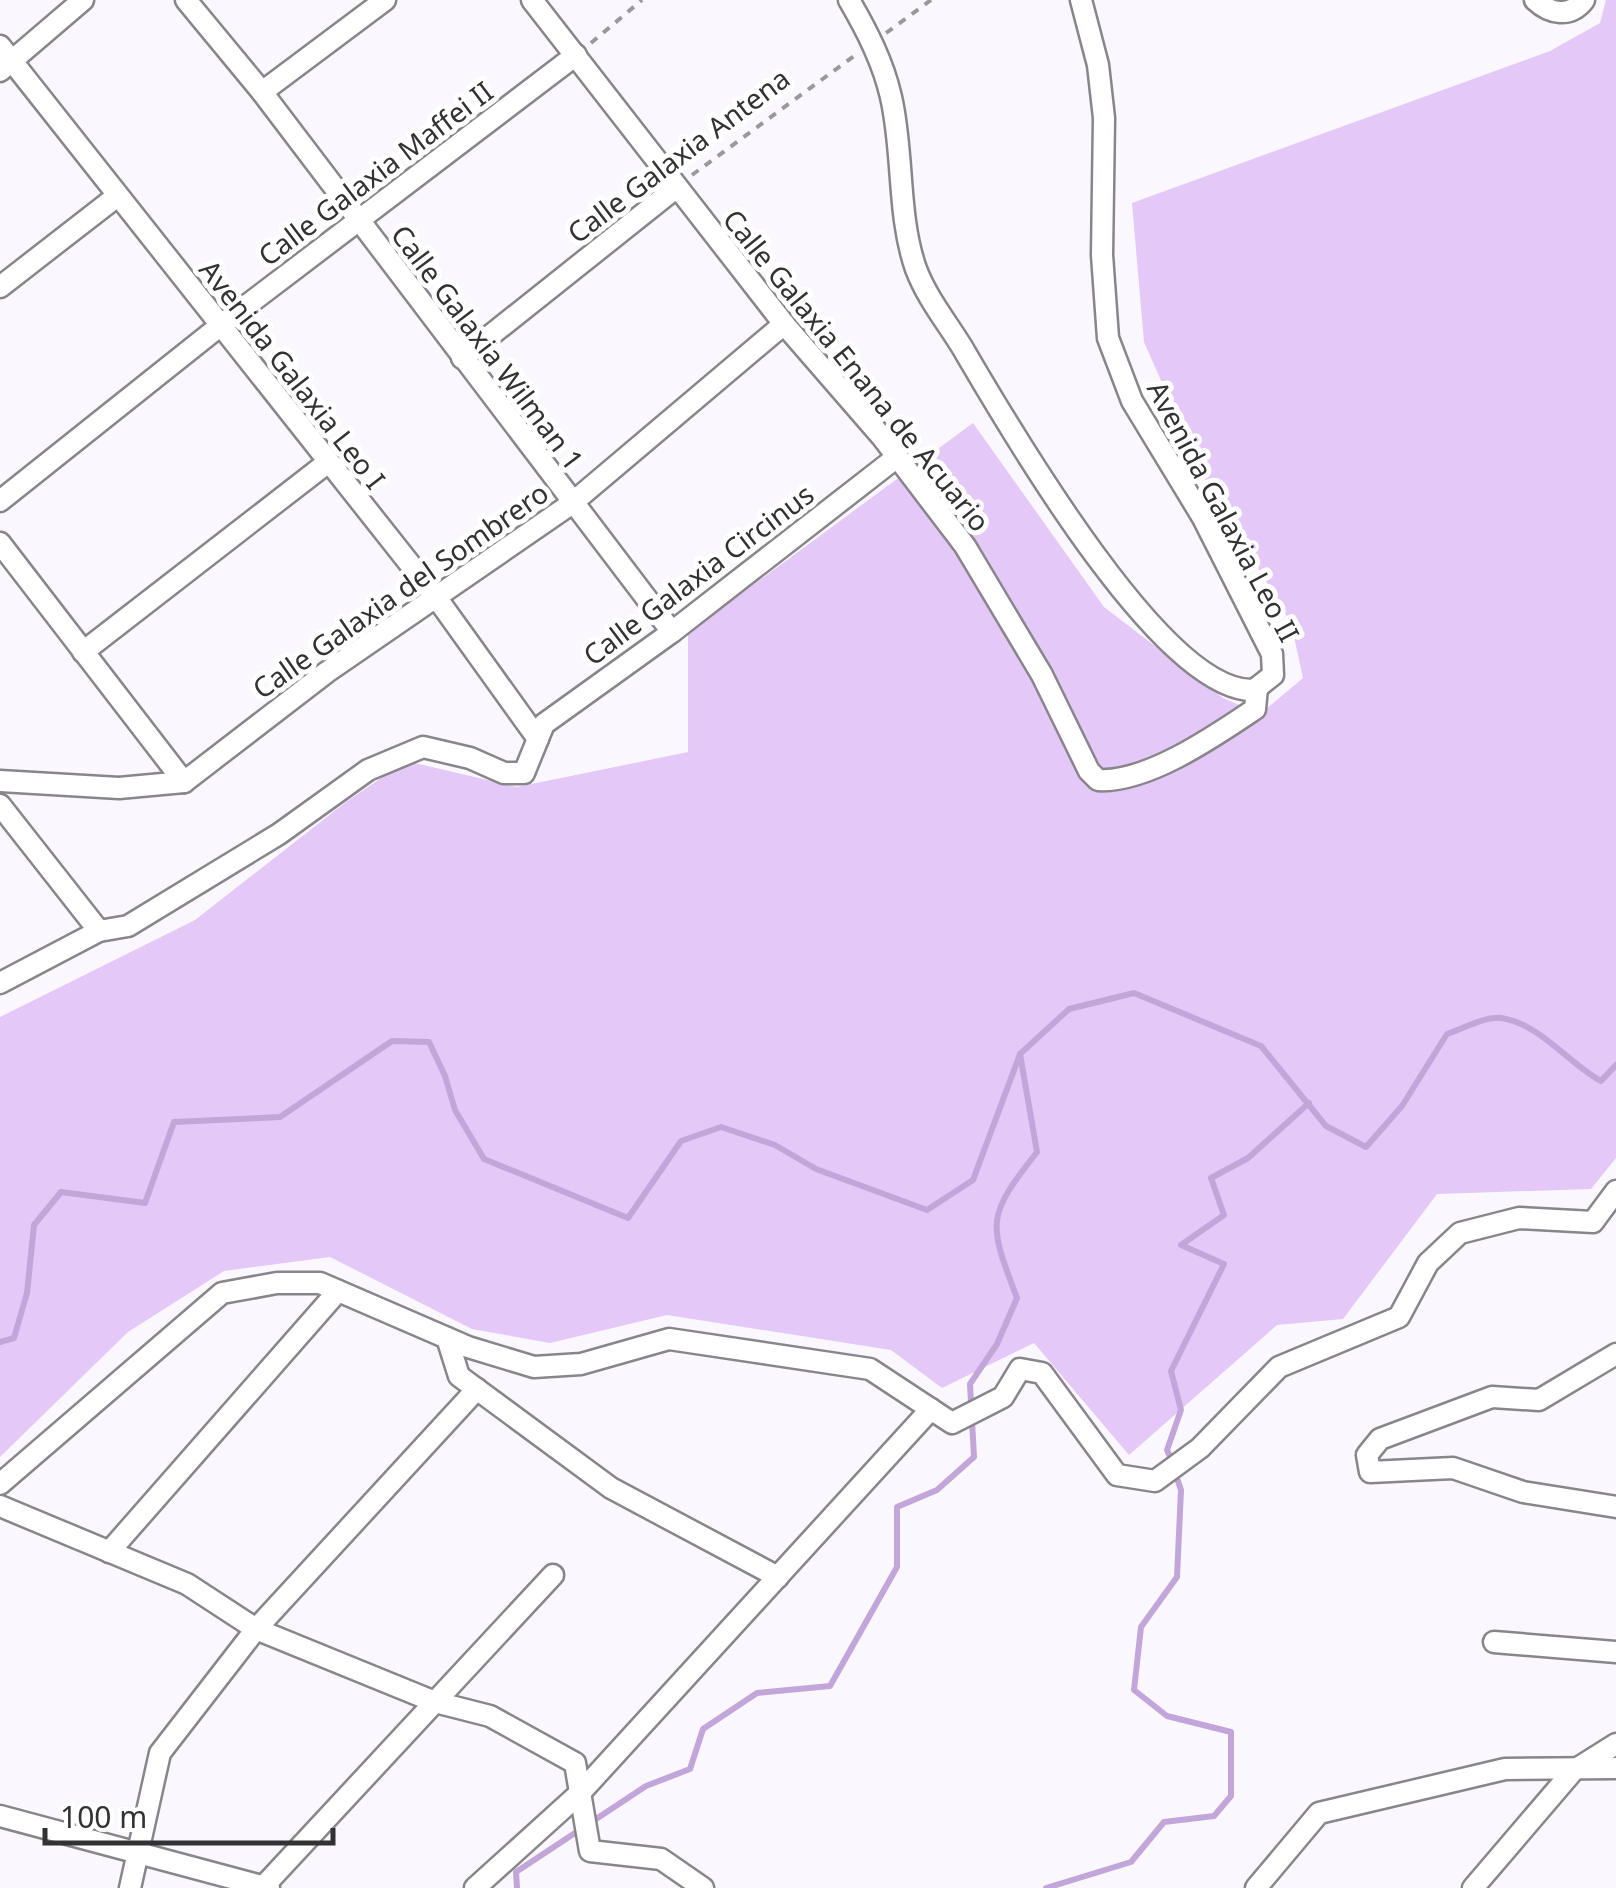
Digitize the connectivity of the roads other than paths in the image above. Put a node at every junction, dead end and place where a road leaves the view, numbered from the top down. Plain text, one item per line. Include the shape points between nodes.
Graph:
1 (83, 0) edge
2 (186, 0) edge
3 (385, 0) edge
4 (532, 0) edge
5 (849, 0) edge
6 (1081, 0) edge
7 (1535, 0) edge
8 (1584, 0) edge
9 (576, 55) junction
10 (4, 60) edge
11 (262, 92) junction
12 (676, 187) junction
13 (116, 197) junction
14 (358, 219) junction
15 (0, 287) edge
16 (784, 324) junction
17 (221, 325) junction
18 (462, 358) junction
19 (897, 458) junction
20 (326, 463) junction
21 (0, 502) edge
22 (570, 504) junction
23 (0, 544) edge
24 (436, 597) junction
25 (672, 632) junction
26 (82, 652) junction
27 (1258, 688) junction
28 (538, 739) junction
29 (0, 781) edge
30 (184, 782) junction
31 (0, 805) edge
32 (99, 932) junction
33 (0, 983) edge
34 (1616, 1191) edge
35 (338, 1291) junction
36 (446, 1338) junction
37 (1616, 1354) edge
38 (477, 1390) junction
39 (931, 1410) junction
40 (0, 1484) edge
41 (0, 1506) edge
42 (1616, 1508) edge
43 (109, 1552) junction
44 (553, 1575) dead end
45 (778, 1577) junction
46 (256, 1629) junction
47 (1494, 1642) dead end
48 (1616, 1652) edge
49 (435, 1702) junction
50 (1616, 1744) edge
51 (1616, 1768) edge
52 (1573, 1771) junction
53 (580, 1793) junction
54 (0, 1816) edge
55 (140, 1854) junction
56 (266, 1887) edge
57 (130, 1888) edge
58 (476, 1888) edge
59 (703, 1888) edge
60 (1256, 1888) edge
61 (1473, 1888) edge

1 - 10 street
2 - 11 street, Calle Galaxia Wilman 1
3 - 11 street
4 - 9 street, Calle Galaxia Enana de Acuario
5 - 27 street via 892,99 908,236 927,294 1008,428 1120,588 1155,628 1223,684
6 - 27 street, Avenida Galaxia Leo II via 1104,118 1108,338 1132,401 1203,518 1272,654 1273,676
7 - 8 street via 1557,13
9 - 12 street, Calle Galaxia Enana de Acuario
9 - 14 street, Calle Galaxia Maffei II
10 - 13 street, Avenida Galaxia Leo I
11 - 14 street, Calle Galaxia Wilman 1
12 - 16 street, Calle Galaxia Enana de Acuario
12 - 18 street, Calle Galaxia Antena
13 - 15 street
13 - 17 street, Avenida Galaxia Leo I
14 - 17 street, Calle Galaxia Maffei II
14 - 18 street, Calle Galaxia Wilman 1
16 - 19 street, Calle Galaxia Enana de Acuario
16 - 22 street, Calle Galaxia del Sombrero
17 - 20 street, Avenida Galaxia Leo I
17 - 21 street, Calle Galaxia Maffei II
18 - 22 street, Calle Galaxia Wilman 1
19 - 25 street, Calle Galaxia Circinus
19 - 27 street, Calle Galaxia Enana de Acuario via 965,546 1098,780 1144,771 1213,737 1255,709
20 - 24 street, Avenida Galaxia Leo I
20 - 26 street
22 - 24 street, Calle Galaxia del Sombrero
22 - 25 street, Calle Galaxia Wilman 1
23 - 26 street
24 - 28 street, Avenida Galaxia Leo I
24 - 30 street, Calle Galaxia del Sombrero
25 - 28 street, Calle Galaxia Circinus via 544,724
26 - 30 street
28 - 32 street, Calle Galaxia Circinus via 524,773 423,747 368,770 279,834 128,926
29 - 30 street via 118,788
31 - 32 street
32 - 33 street
34 - 39 street via 1594,1222 1518,1218 1460,1233 1428,1263 1398,1317 1278,1368 1200,1448 1154,1481 1117,1475 1042,1373 1020,1369 1003,1397 952,1423
35 - 36 street
35 - 40 street via 277,1284 222,1293
35 - 43 street
36 - 38 street via 460,1376
36 - 39 street via 534,1368 581,1364 669,1340 870,1369
37 - 42 street via 1539,1400 1492,1397 1380,1439 1367,1455 1370,1472 1453,1468 1523,1492
38 - 45 street via 611,1488
38 - 46 street
39 - 45 street
41 - 43 street
43 - 46 street via 187,1584
44 - 49 street
45 - 53 street
46 - 49 street
46 - 55 street via 160,1753
47 - 48 street
49 - 53 street via 490,1716 575,1763
49 - 56 street
50 - 52 street
51 - 52 street
52 - 60 street via 1505,1769 1320,1813
52 - 61 street
53 - 58 street
53 - 59 street via 590,1851 661,1860
54 - 55 street
55 - 56 street
55 - 57 street

